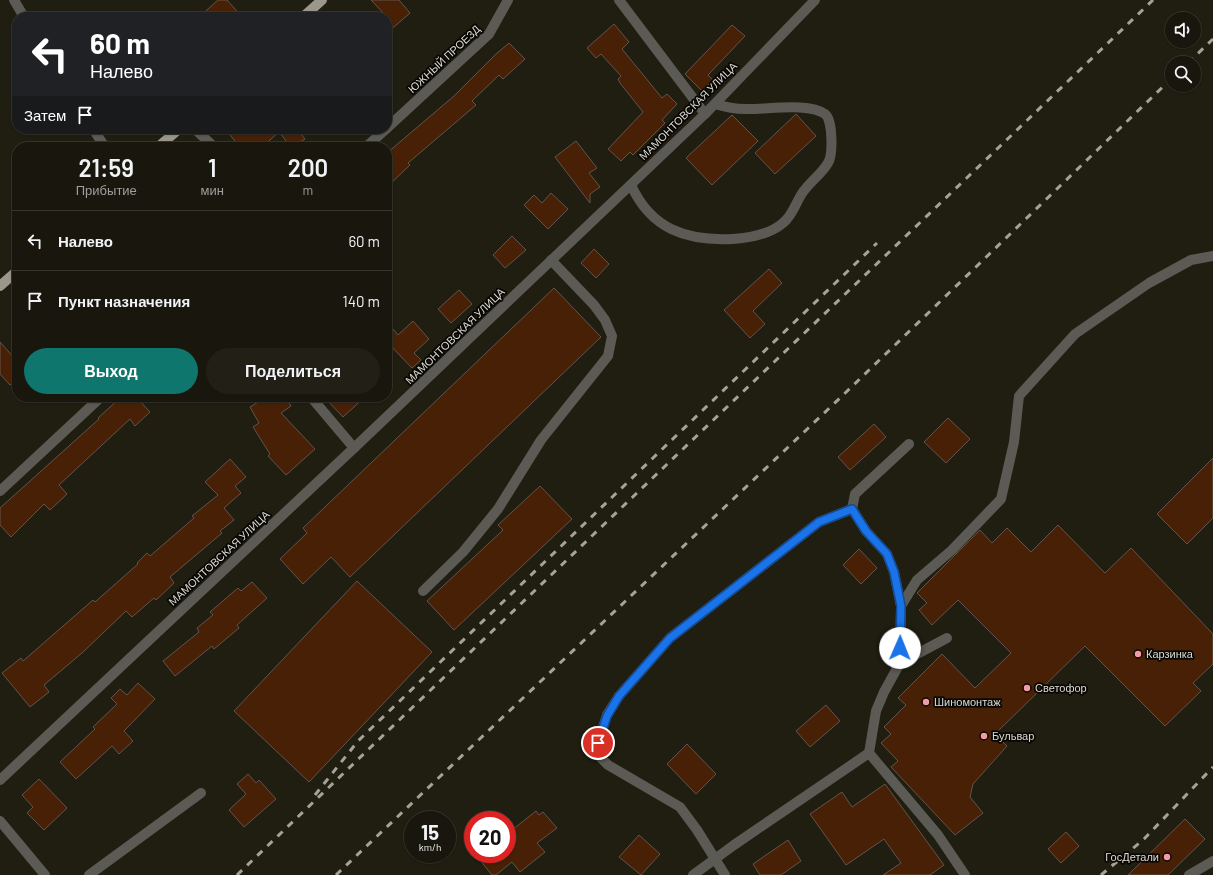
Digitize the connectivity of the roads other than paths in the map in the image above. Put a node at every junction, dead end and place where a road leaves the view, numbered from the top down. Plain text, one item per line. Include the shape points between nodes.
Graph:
1 (14, 0) edge
2 (322, 0) edge
3 (508, 0) edge
4 (619, 0) edge
5 (814, 0) edge
6 (21, 12) edge
7 (309, 12) edge
8 (715, 104) junction
9 (705, 114) junction
10 (392, 123) edge
11 (173, 134) edge
12 (200, 134) edge
13 (380, 134) edge
14 (164, 142) edge
15 (209, 142) edge
16 (371, 142) edge
17 (631, 185) junction
18 (1213, 256) edge
19 (551, 260) junction
20 (12, 275) edge
21 (0, 286) edge
22 (96, 402) edge
23 (315, 402) edge
24 (909, 444) dead end
25 (354, 448) junction
26 (0, 491) edge
27 (852, 509) junction
28 (423, 591) dead end
29 (901, 606) junction
30 (947, 638) dead end
31 (900, 663) junction
32 (869, 753) junction
33 (0, 780) edge
34 (201, 794) dead end
35 (0, 821) edge
36 (715, 860) junction
37 (1213, 861) edge
38 (45, 875) edge
39 (89, 875) edge
40 (693, 875) edge
41 (725, 875) edge
42 (965, 875) edge
43 (1190, 875) edge

1 - 6 street
2 - 7 main road
3 - 10 street, ЮЖНЫЙ ПРОЕЗД via 489,34
4 - 9 street
5 - 8 street, МАМОНТОВСКАЯ УЛИЦА
8 - 9 street, МАМОНТОВСКАЯ УЛИЦА
8 - 17 street via 744,109 800,107 815,109 826,115 831,126 829,162 801,195 795,209 783,223 767,233 743,238 692,238 674,230 647,212
9 - 17 street, МАМОНТОВСКАЯ УЛИЦА
11 - 14 main road
12 - 15 street
13 - 16 street, ЮЖНЫЙ ПРОЕЗД
17 - 19 street, МАМОНТОВСКАЯ УЛИЦА
18 - 29 street via 1191,260 1148,283 1075,334 1019,396 1014,442 1001,499 952,550 917,580
19 - 25 street, МАМОНТОВСКАЯ УЛИЦА
19 - 28 street via 594,304 605,320 612,336 608,356 541,440 498,509 463,552
20 - 21 main road
22 - 26 street
23 - 25 street
24 - 27 street via 855,494
25 - 33 street, МАМОНТОВСКАЯ УЛИЦА
27 - 29 street via 866,531 887,554 894,572
27 - 36 street via 819,522 670,638 619,696 607,716 598,743 600,757 608,765 680,807
29 - 31 street
30 - 31 street
31 - 32 street via 876,711
32 - 36 street via 734,844
32 - 42 street via 938,835
34 - 39 street
35 - 38 street
36 - 40 street
36 - 41 street
37 - 43 street

